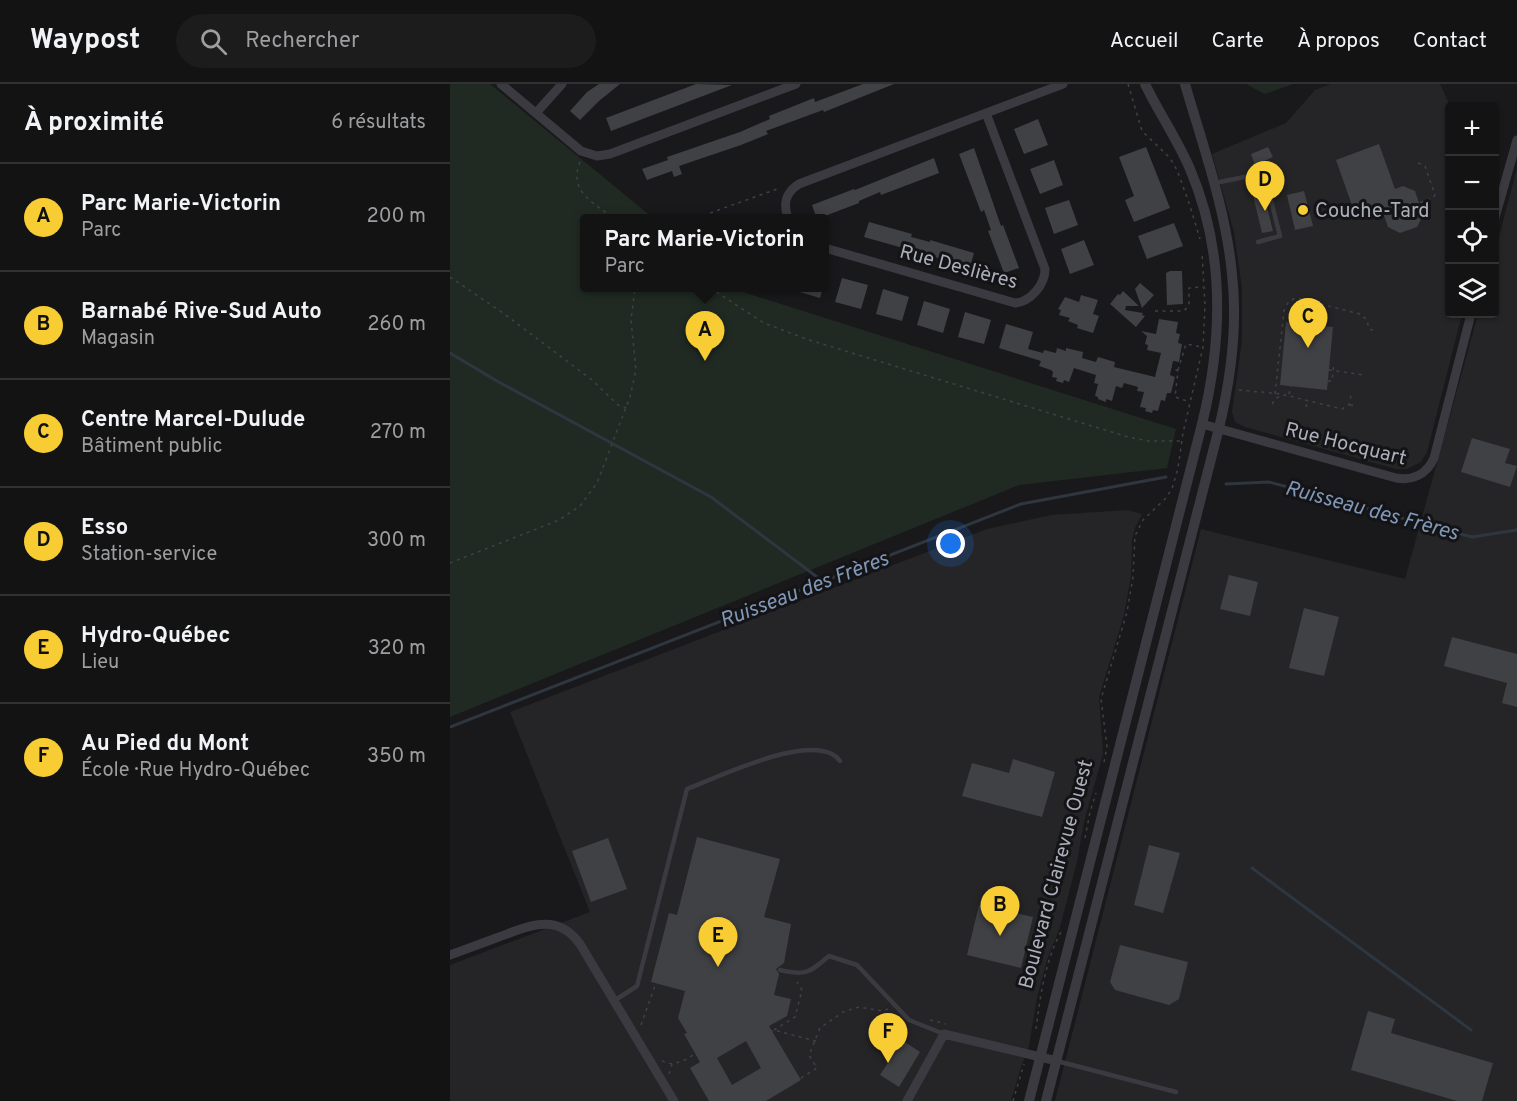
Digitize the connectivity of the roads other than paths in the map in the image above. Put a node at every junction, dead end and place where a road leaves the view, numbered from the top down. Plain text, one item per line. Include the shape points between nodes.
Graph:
1 (501, 84) edge
2 (562, 84) edge
3 (796, 84) edge
4 (1063, 84) edge
5 (1145, 84) edge
6 (1185, 84) edge
7 (536, 113) junction
8 (986, 113) junction
9 (1517, 140) edge
10 (1213, 184) junction
11 (1497, 210) edge
12 (787, 214) edge
13 (1258, 242) dead end
14 (1207, 248) junction
15 (1229, 248) junction
16 (829, 249) edge
17 (1470, 318) edge
18 (1202, 424) junction
19 (1219, 428) junction
20 (1158, 597) junction
21 (1174, 601) junction
22 (840, 761) dead end
23 (1082, 896) junction
24 (1098, 900) junction
25 (450, 955) edge
26 (780, 970) dead end
27 (614, 1000) junction
28 (944, 1034) junction
29 (1040, 1058) junction
30 (1057, 1061) junction
31 (1176, 1092) dead end
32 (674, 1101) edge
33 (907, 1101) edge
34 (1029, 1101) edge
35 (1046, 1101) edge

1 - 7 street
2 - 7 street
3 - 7 street via 602,156 581,151
4 - 8 street
5 - 14 street, Boulevard Clairevue Ouest via 1191,171 1203,207
6 - 10 street
8 - 12 street via 799,184 789,191 785,201
8 - 16 street, Rue Deslières via 1045,269 1043,282 1026,300 1007,301
9 - 11 street
10 - 13 lane via 1264,173 1280,236
10 - 15 street
14 - 15 street
14 - 18 street, Boulevard Clairevue Ouest via 1217,280 1218,328
15 - 19 street via 1234,343
17 - 19 street, Rue Hocquart via 1434,458 1417,477 1396,478
18 - 19 street, Rue Hocquart
18 - 20 street, Boulevard Clairevue Ouest
19 - 21 street
20 - 21 street
20 - 23 street, Boulevard Clairevue Ouest
21 - 24 street
22 - 27 lane via 828,752 800,750 687,789 637,986
23 - 24 street
23 - 29 street, Boulevard Clairevue Ouest
24 - 30 street
25 - 27 street via 528,926 552,925 577,940
26 - 28 lane via 805,973 829,956 857,965 909,1020
27 - 32 street
28 - 29 street
28 - 33 street
29 - 30 street
29 - 34 street, Boulevard Clairevue Ouest
30 - 31 lane
30 - 35 street

